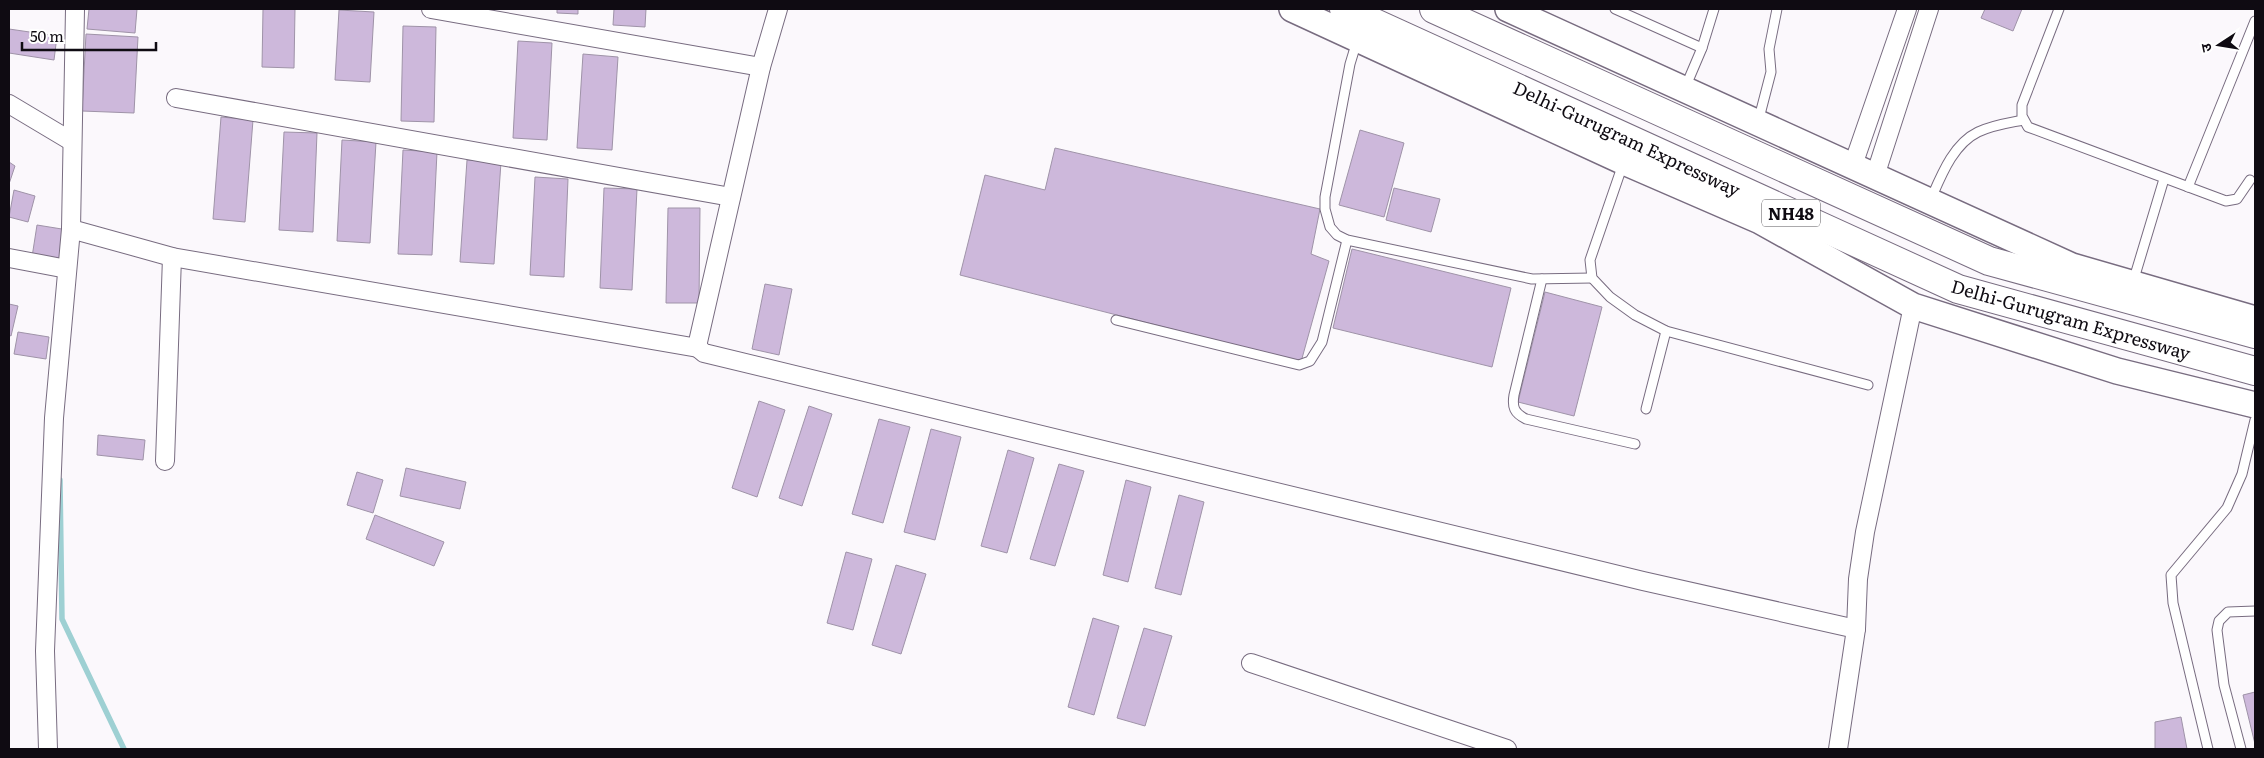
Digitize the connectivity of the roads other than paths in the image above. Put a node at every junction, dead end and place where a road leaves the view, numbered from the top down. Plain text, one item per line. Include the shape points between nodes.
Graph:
1 (75, 9) edge
2 (431, 9) edge
3 (778, 9) edge
4 (1292, 9) edge
5 (1344, 9) edge
6 (1434, 9) edge
7 (1508, 9) edge
8 (1615, 9) edge
9 (1714, 9) edge
10 (1777, 9) edge
11 (1907, 9) edge
12 (1929, 9) edge
13 (2059, 9) edge
14 (2255, 21) edge
15 (1358, 38) junction
16 (1702, 48) junction
17 (761, 67) junction
18 (1685, 89) junction
19 (176, 98) dead end
20 (9, 104) edge
21 (2023, 120) junction
22 (1758, 122) junction
23 (71, 141) junction
24 (1624, 162) junction
25 (1853, 165) junction
26 (1875, 176) junction
27 (2164, 179) junction
28 (2250, 180) dead end
29 (2188, 187) junction
30 (731, 197) junction
31 (1930, 200) junction
32 (71, 230) junction
33 (1347, 240) junction
34 (172, 257) junction
35 (9, 258) edge
36 (67, 269) junction
37 (1592, 278) junction
38 (1542, 279) junction
39 (2132, 284) junction
40 (1914, 306) junction
41 (2255, 319) edge
42 (1116, 320) dead end
43 (1666, 331) junction
44 (2255, 334) edge
45 (698, 348) junction
46 (2255, 371) edge
47 (1868, 385) dead end
48 (2255, 405) edge
49 (1646, 409) dead end
50 (2255, 420) edge
51 (1635, 444) dead end
52 (165, 461) dead end
53 (2255, 610) edge
54 (1856, 629) junction
55 (1251, 662) dead end
56 (48, 749) edge
57 (1508, 749) edge
58 (1838, 749) edge
59 (2208, 749) edge
60 (2241, 749) edge

1 - 23 street
2 - 17 street
3 - 17 street
4 - 15 main road
5 - 46 highway, Delhi-Gurugram Expressway / NH48 via 1958,289
6 - 44 highway, Delhi-Gurugram Expressway / NH48 via 1990,261
7 - 18 main road
8 - 16 lane
9 - 16 lane
10 - 22 lane via 1769,49 1771,72
11 - 25 street
12 - 26 street
13 - 21 lane via 2022,105
14 - 29 lane
15 - 24 main road
15 - 33 lane via 1350,64 1325,197 1330,227
16 - 18 lane
17 - 30 street
18 - 22 main road
19 - 30 street
20 - 23 street
21 - 27 lane via 2028,127
21 - 31 lane via 1989,128 1968,138 1955,152
22 - 25 main road
23 - 32 street
24 - 37 lane via 1590,260
24 - 40 main road via 1760,221
25 - 26 main road
26 - 31 main road
27 - 29 lane
27 - 39 lane
28 - 29 lane via 2237,199 2231,202
30 - 45 street
31 - 39 main road via 2072,266
32 - 34 street
32 - 36 street
33 - 38 lane
33 - 42 lane via 1322,342 1310,361 1299,365
34 - 45 street
34 - 52 street
35 - 36 street
36 - 56 street via 54,418 45,683
37 - 38 lane
37 - 43 lane via 1610,297 1635,315
38 - 51 lane via 1514,395 1516,414
39 - 41 main road
40 - 48 main road via 2117,371
40 - 54 street via 1865,532 1858,579
43 - 47 lane
43 - 49 lane
45 - 54 street via 704,354 1642,582
50 - 59 lane via 2242,474 2227,508 2171,575 2173,603
53 - 60 lane via 2228,612 2219,621 2217,630 2224,686
54 - 58 street
55 - 57 street

